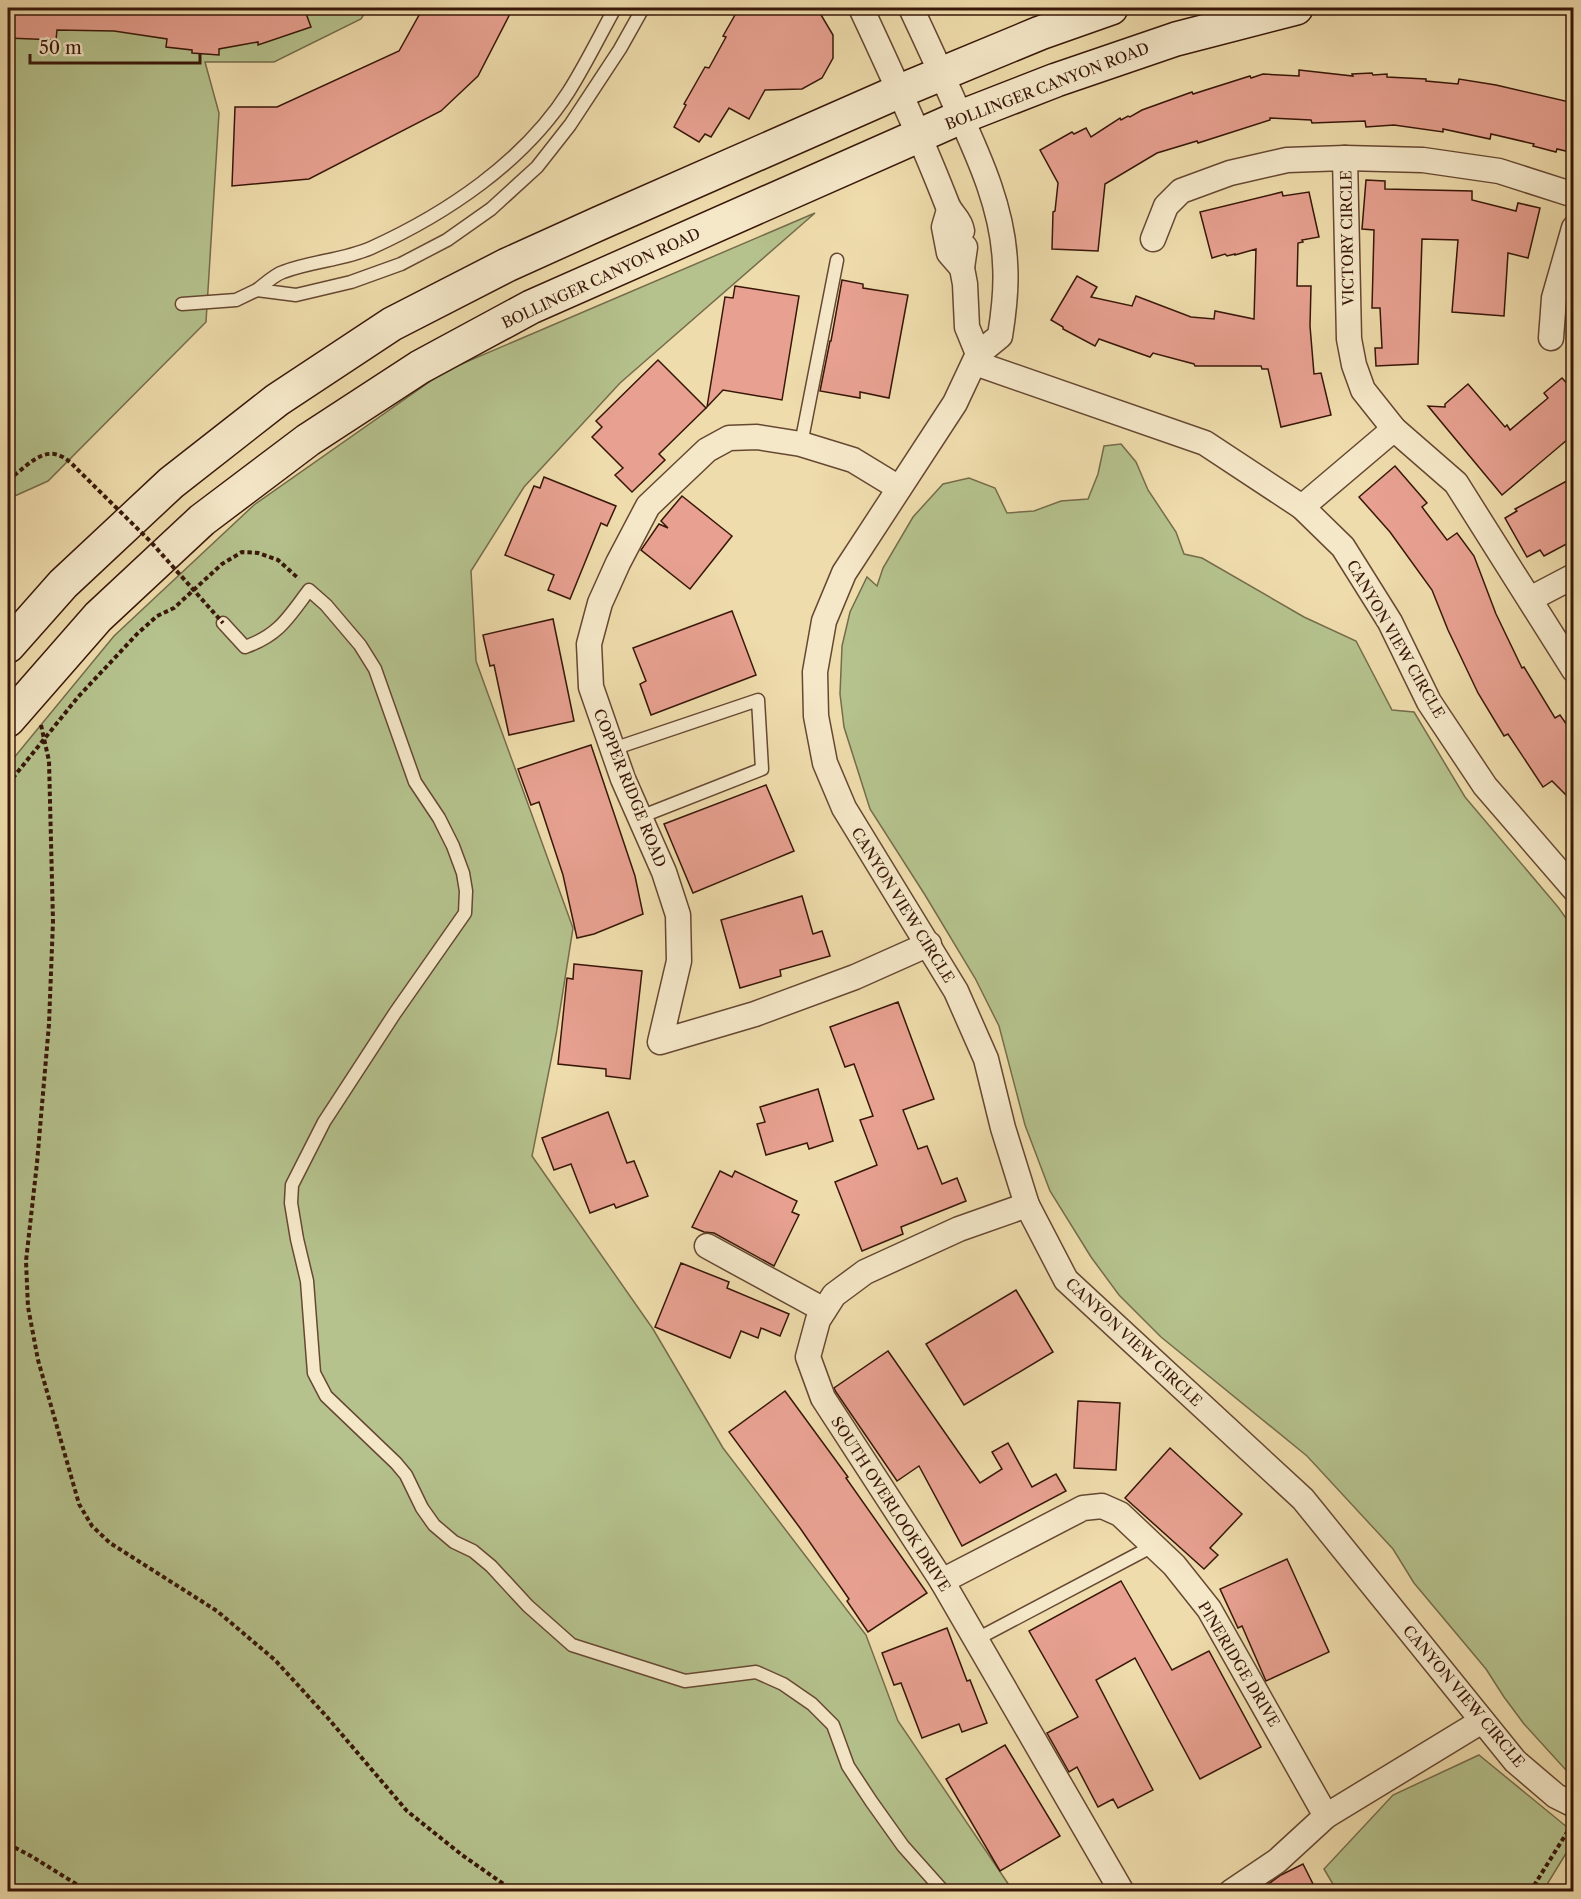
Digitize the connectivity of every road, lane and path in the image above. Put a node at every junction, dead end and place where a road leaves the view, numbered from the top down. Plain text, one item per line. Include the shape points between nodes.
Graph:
1 (615, 8) edge
2 (643, 8) edge
3 (861, 8) edge
4 (911, 8) edge
5 (1111, 8) edge
6 (1296, 8) edge
7 (941, 74) junction
8 (900, 91) junction
9 (961, 117) junction
10 (920, 135) junction
11 (1345, 158) junction
12 (1574, 195) edge
13 (949, 210) junction
14 (1574, 228) edge
15 (1153, 239) dead end
16 (963, 249) junction
17 (837, 260) dead end
18 (257, 290) junction
19 (182, 304) dead end
20 (1551, 338) dead end
21 (977, 358) junction
22 (1394, 429) junction
23 (801, 444) junction
24 (8, 480) edge
25 (899, 488) junction
26 (1302, 507) junction
27 (1574, 576) edge
28 (309, 590) junction
29 (1530, 599) junction
30 (223, 623) joint
31 (8, 646) edge
32 (1574, 670) edge
33 (8, 720) edge
34 (43, 738) junction
35 (613, 749) junction
36 (8, 784) edge
37 (640, 817) junction
38 (1574, 889) edge
39 (929, 944) junction
40 (1027, 1205) junction
41 (707, 1246) dead end
42 (824, 1310) junction
43 (1153, 1546) junction
44 (942, 1581) junction
45 (975, 1640) junction
46 (1482, 1721) junction
47 (1574, 1805) edge
48 (1326, 1815) junction
49 (1574, 1821) edge
50 (8, 1844) edge
51 (89, 1892) edge
52 (515, 1892) edge
53 (944, 1892) edge
54 (1122, 1892) edge
55 (1232, 1892) edge
56 (1530, 1892) edge

1 - 18 lane via 568,92 543,124 511,158 465,195 406,232 368,250 281,272
2 - 18 lane via 570,125 537,167 491,209 438,245 401,264 351,282 296,295
3 - 8 street
4 - 7 street, CANYON VIEW CIRCLE
5 - 7 main road
6 - 9 main road, BOLLINGER CANYON ROAD via 1176,39
7 - 8 main road
7 - 9 street, CANYON VIEW CIRCLE
8 - 10 street
8 - 31 main road via 507,265 392,324 277,400 171,483 63,584
9 - 10 main road, BOLLINGER CANYON ROAD
9 - 21 street, CANYON VIEW CIRCLE via 994,203 1005,262 1000,336
10 - 13 street
10 - 33 main road, BOLLINGER CANYON ROAD via 531,307 420,367 308,440 202,520 98,617
11 - 12 street, VICTORY CIRCLE via 1423,160 1499,171
11 - 15 street via 1287,160 1230,173 1181,191 1166,206
11 - 22 street, VICTORY CIRCLE via 1349,339 1363,390
13 - 16 street via 961,222
13 - 16 street via 944,227 949,253
14 - 20 street via 1554,298
16 - 21 street via 967,327
17 - 23 lane
18 - 19 lane via 236,300
21 - 25 street, CANYON VIEW CIRCLE via 956,402
21 - 26 street, CANYON VIEW CIRCLE via 1204,443
22 - 26 street
22 - 29 street, VICTORY CIRCLE via 1456,483
23 - 25 street, COPPER RIDGE ROAD via 853,460
23 - 35 street, COPPER RIDGE ROAD via 757,437 729,438 707,450 648,506 600,603 589,644 591,687
24 - 30 path, bridge via 41,456 66,456
25 - 39 street, CANYON VIEW CIRCLE via 844,573 824,621 815,672 816,717 825,762 844,808
26 - 38 street, CANYON VIEW CIRCLE via 1343,547 1390,622 1429,702 1485,786
27 - 29 street
28 - 30 lane via 280,629 262,641 245,647
28 - 34 path via 278,560 242,552 138,633
28 - 53 lane via 360,645 375,669 415,782 453,846 466,891 465,913 324,1122 292,1185 295,1230 308,1291 314,1373 326,1396 406,1475 434,1525 491,1566 572,1645 685,1681 756,1672 812,1704 833,1725 848,1766 871,1801 903,1846
29 - 32 street, VICTORY CIRCLE
34 - 36 path
34 - 52 path via 49,761 53,921 49,1024 26,1260 28,1306 38,1360 79,1504 92,1526 110,1543 217,1611 275,1660 407,1811
35 - 37 street, COPPER RIDGE ROAD
35 - 37 lane via 758,700 762,769
37 - 39 street, COPPER RIDGE ROAD via 678,915 679,961 660,1042 755,1014
39 - 40 street, CANYON VIEW CIRCLE via 956,991 986,1059
40 - 42 street, SOUTH OVERLOOK DRIVE via 959,1228 865,1272 834,1295
40 - 46 street, CANYON VIEW CIRCLE via 1066,1280 1303,1499
41 - 42 street
42 - 44 street, SOUTH OVERLOOK DRIVE via 808,1357 823,1398
43 - 44 street, PINERIDGE DRIVE via 1120,1514 1102,1506 1083,1508
43 - 45 lane
43 - 48 street, PINERIDGE DRIVE via 1174,1565 1209,1609
44 - 45 street, SOUTH OVERLOOK DRIVE
45 - 54 street, SOUTH OVERLOOK DRIVE
46 - 47 street, CANYON VIEW CIRCLE via 1515,1761 1556,1796
46 - 48 street
48 - 55 street via 1277,1861
49 - 56 path
50 - 51 path

